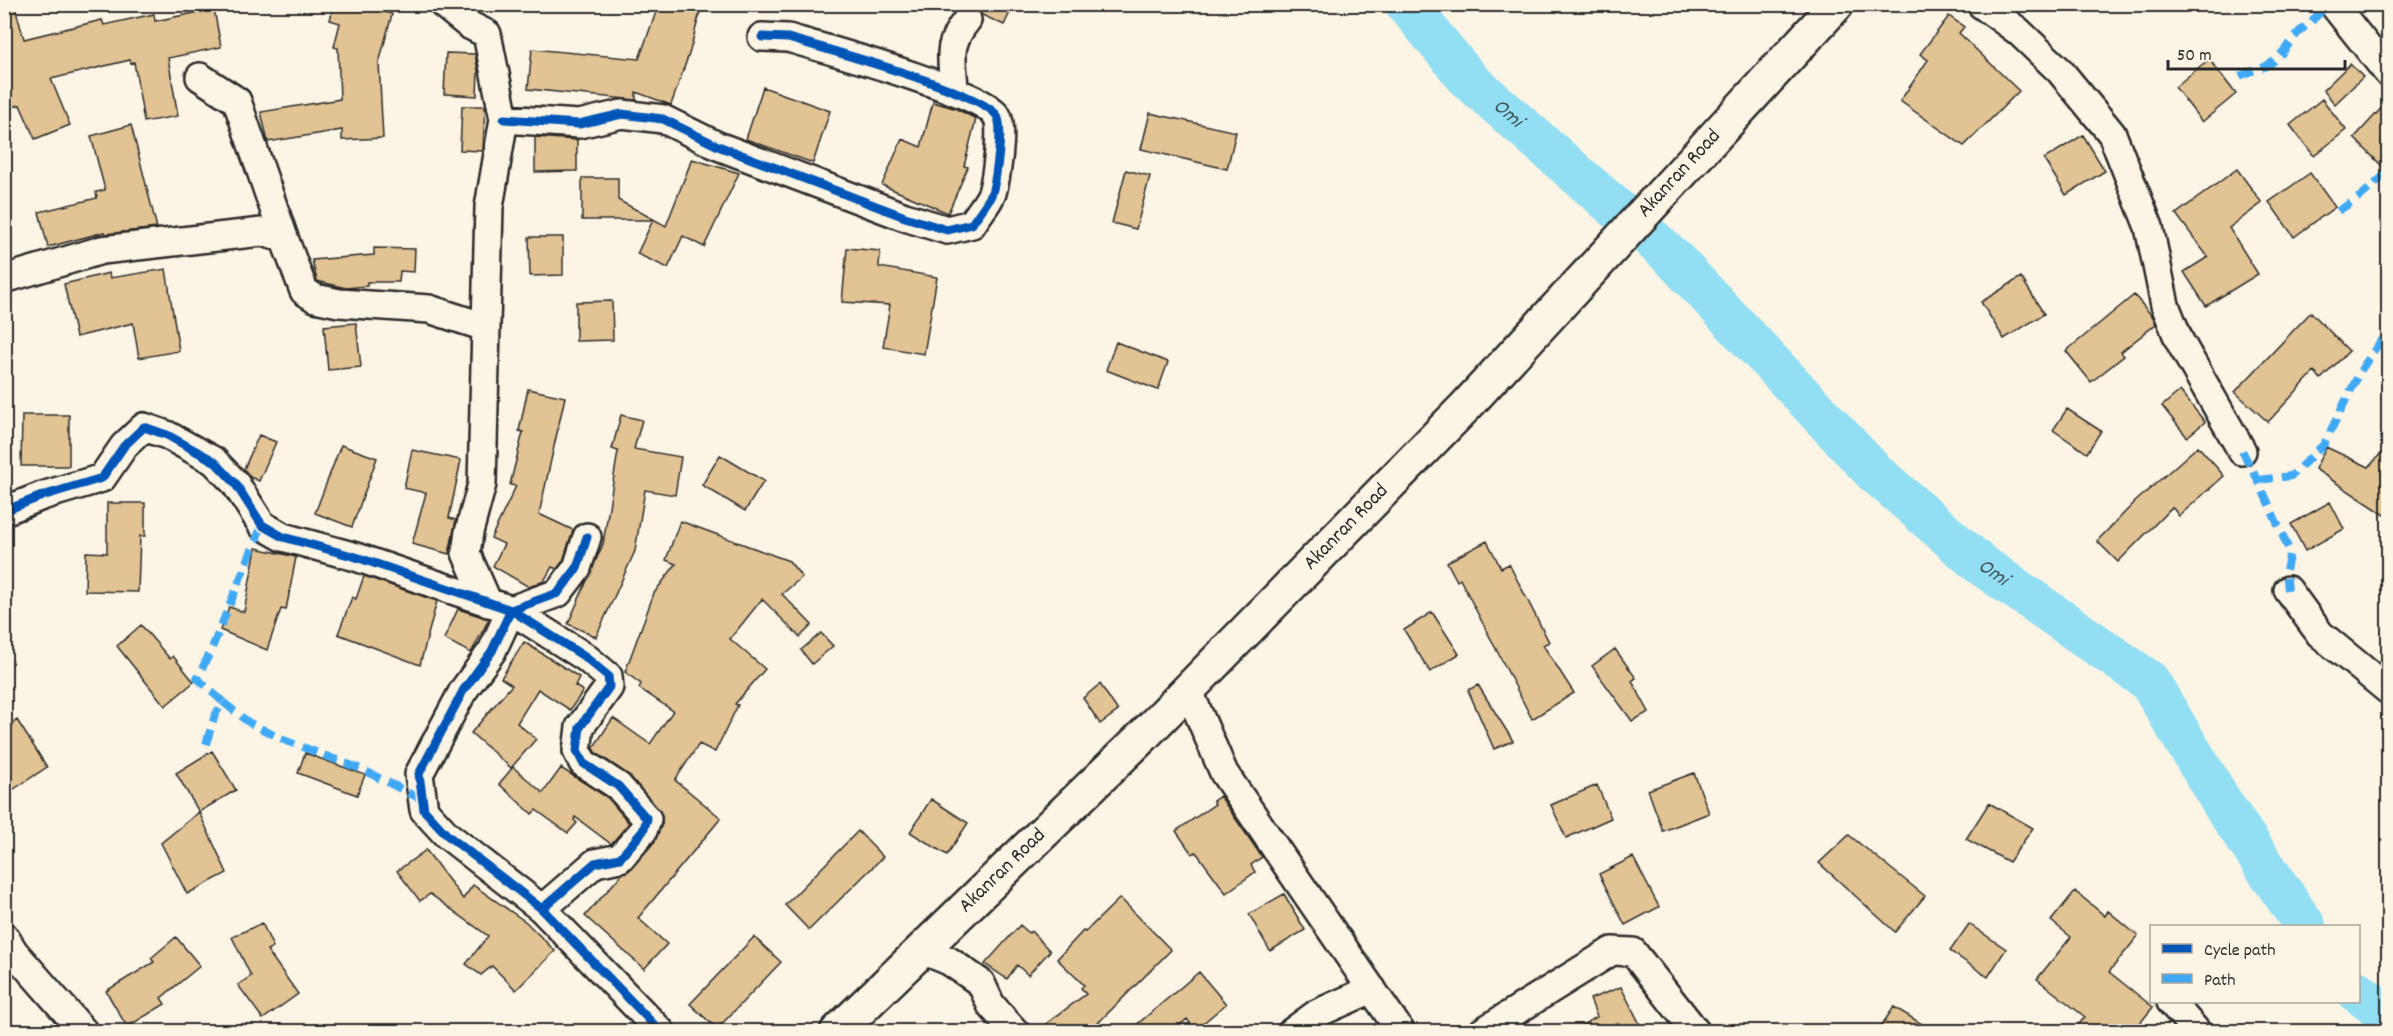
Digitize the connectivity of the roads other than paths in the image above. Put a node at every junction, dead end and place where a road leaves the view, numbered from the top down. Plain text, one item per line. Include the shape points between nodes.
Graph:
1 (443, 4) edge
2 (1837, 4) edge
3 (1981, 4) edge
4 (2332, 4) edge
5 (967, 20) dead end
6 (762, 37) dead end
7 (2388, 73) edge
8 (200, 77) dead end
9 (954, 90) junction
10 (504, 119) junction
11 (284, 238) junction
12 (4, 279) edge
13 (485, 327) junction
14 (2242, 451) dead end
15 (4, 512) edge
16 (587, 537) dead end
17 (2288, 590) dead end
18 (500, 607) junction
19 (1188, 689) junction
20 (2388, 690) edge
21 (542, 909) junction
22 (4, 936) edge
23 (922, 950) junction
24 (1372, 989) junction
25 (2172, 1003) edge
26 (84, 1032) edge
27 (661, 1032) edge
28 (837, 1032) edge
29 (1015, 1032) edge
30 (1292, 1032) edge
31 (1401, 1032) edge
32 (1482, 1032) edge
33 (1696, 1032) edge
34 (2197, 1032) edge

1 - 10 street via 487,34
2 - 19 main road, Akanran Road via 1467,405
3 - 14 street via 2018,31 2060,71 2112,134 2149,227 2165,305 2175,331
4 - 7 street
5 - 9 street via 958,31 950,57
6 - 9 street via 788,38
8 - 11 street via 237,101
9 - 10 street via 981,103 996,116 1000,132 991,194 972,224 946,230 718,146 663,119 622,114 579,124
10 - 13 street via 489,207
11 - 12 street via 262,232 102,250
11 - 13 street via 304,291 315,298 429,309
13 - 18 street via 482,484 466,554
15 - 18 street via 102,478 124,446 144,427 214,461 235,483 262,525 283,537 356,557
16 - 18 street via 577,568 558,593
17 - 20 street via 2320,634
18 - 21 street via 492,651 464,691 419,774 424,810 447,835
18 - 21 street via 585,657 608,676 609,687 580,727 578,751 583,763 618,786 647,819 643,831 621,858 595,863
19 - 23 main road, Akanran Road
19 - 24 street via 1224,773
21 - 27 street
22 - 26 street
23 - 28 main road, Akanran Road
23 - 29 street via 949,961 981,983 991,1005
24 - 30 street via 1318,1012
24 - 31 street
25 - 34 street
32 - 33 street via 1612,951 1633,952

